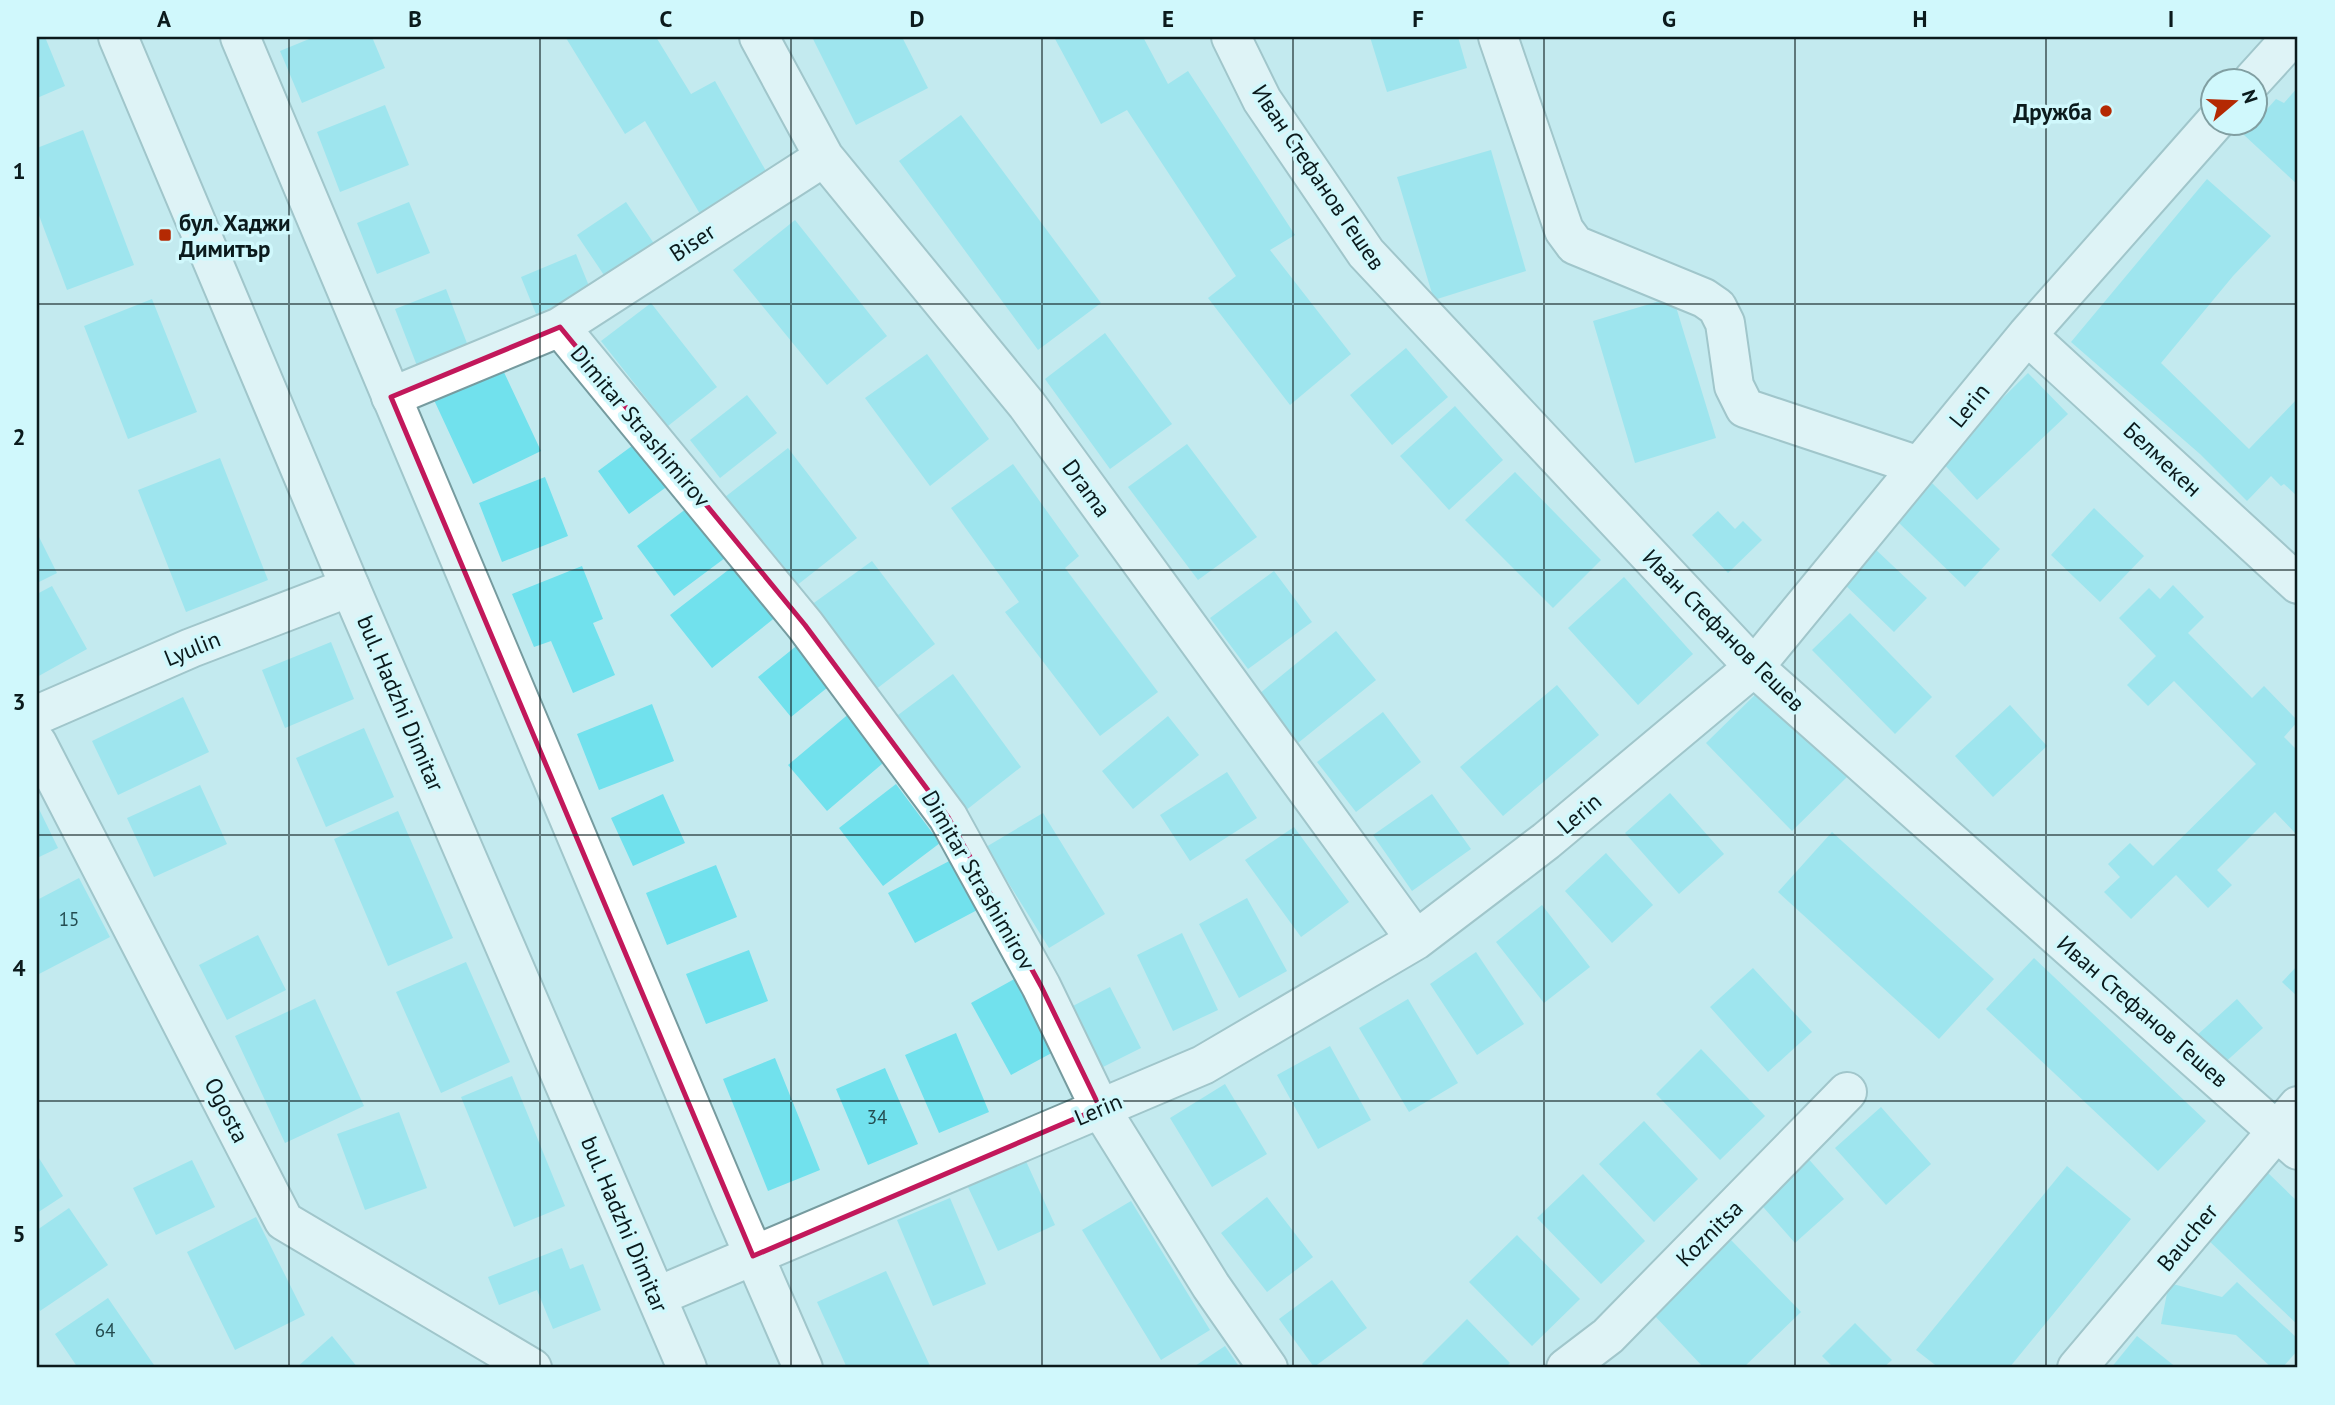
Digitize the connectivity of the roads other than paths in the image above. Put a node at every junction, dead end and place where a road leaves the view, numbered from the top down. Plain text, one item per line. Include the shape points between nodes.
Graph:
1 (118, 37) edge
2 (240, 37) edge
3 (759, 37) edge
4 (1231, 37) edge
5 (1498, 37) edge
6 (2291, 37) edge
7 (2265, 66) edge
8 (2204, 136) edge
9 (824, 157) junction
10 (560, 327) junction
11 (2027, 335) junction
12 (391, 397) junction
13 (1919, 466) junction
14 (2298, 584) edge
15 (350, 587) junction
16 (1754, 667) junction
17 (37, 715) edge
18 (37, 743) edge
19 (1416, 940) junction
20 (1847, 1092) dead end
21 (1100, 1108) junction
22 (2291, 1128) edge
23 (753, 1256) junction
24 (658, 1296) junction
25 (532, 1368) edge
26 (687, 1368) edge
27 (803, 1368) edge
28 (1268, 1368) edge
29 (1566, 1368) edge
30 (2077, 1368) edge

1 - 15 street, bul. Hadzhi Dimitar
2 - 12 street
3 - 9 street, Drama
4 - 16 street, Иван Стефанов Гешев via 1262,100 1366,253
5 - 13 street via 1564,230 1575,245 1717,307 1725,323 1734,386 1745,408
6 - 7 street
8 - 11 street, Lerin
9 - 10 street, Biser
9 - 19 street, Drama via 1027,405
10 - 12 street, Biser
10 - 21 street, Dimitar Strashimirov via 805,625 948,817 1041,986
11 - 13 street, Lerin
11 - 14 street, Белмекен
12 - 23 street
13 - 16 street, Lerin
15 - 17 street, Lyulin via 191,648
15 - 24 street, bul. Hadzhi Dimitar
16 - 19 street, Lerin via 1546,841
16 - 22 street, Иван Стефанов Гешев
18 - 25 street, Ogosta via 284,1221
19 - 21 street, Lerin via 1203,1065
20 - 29 street, Koznitsa via 1608,1336
21 - 23 street, Lerin
21 - 28 street, Dimitar Strashimirov
22 - 30 street, Baucher
23 - 24 street, Lerin
23 - 27 street
24 - 26 street, bul. Hadzhi Dimitar

